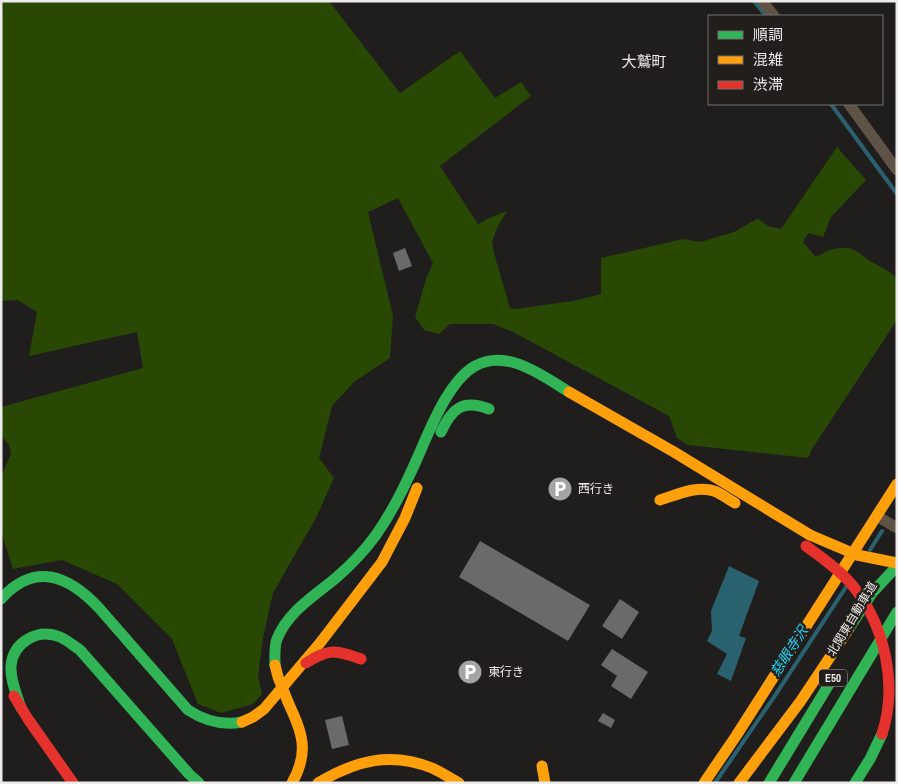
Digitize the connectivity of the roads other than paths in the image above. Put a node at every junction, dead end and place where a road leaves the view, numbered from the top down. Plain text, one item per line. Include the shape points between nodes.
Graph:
1 (762, 1) edge
2 (773, 15) edge
3 (850, 105) edge
4 (897, 170) edge
5 (490, 409) dead end
6 (436, 444) dead end
7 (422, 478) dead end
8 (897, 484) edge
9 (660, 500) dead end
10 (748, 511) dead end
11 (877, 516) junction
12 (897, 528) edge
13 (805, 541) junction
14 (897, 564) edge
15 (897, 572) edge
16 (1, 599) edge
17 (897, 612) edge
18 (867, 623) dead end
19 (361, 659) dead end
20 (302, 666) junction
21 (838, 670) dead end
22 (1, 672) edge
23 (21, 708) junction
24 (542, 766) dead end
25 (72, 783) edge
26 (199, 783) edge
27 (292, 783) edge
28 (318, 783) edge
29 (459, 783) edge
30 (545, 783) edge
31 (704, 783) edge
32 (739, 783) edge
33 (769, 783) edge
34 (794, 783) edge
35 (854, 783) edge

1 - 2 street
3 - 4 street
5 - 6 main road via 472,404 454,411
7 - 20 main road via 382,562
8 - 11 main road
9 - 10 main road via 688,491 713,491
11 - 12 street
11 - 31 main road
13 - 14 main road, bridge via 827,543 858,555
13 - 27 main road, bridge via 674,452 528,368 503,360 479,364 468,370 451,388 406,484 380,528 354,562 290,617 277,639 275,665 301,732 303,747 303,759
13 - 35 main road, bridge via 838,570 864,602 874,622 888,668 889,703 882,734 874,754
14 - 32 main road via 872,593 800,702
15 - 18 main road, 北関東自動車道
16 - 20 main road via 20,582 34,578 53,577 73,585 98,607 188,710 212,722 232,724 253,717
17 - 34 main road, E50
19 - 20 main road via 330,652 319,654
21 - 33 main road, 北関東自動車道 / E50
22 - 23 main road
23 - 25 main road
23 - 26 main road via 11,674 17,648 30,637 40,634 60,637 80,650
24 - 30 main road
28 - 29 main road via 350,765 378,759 416,762

